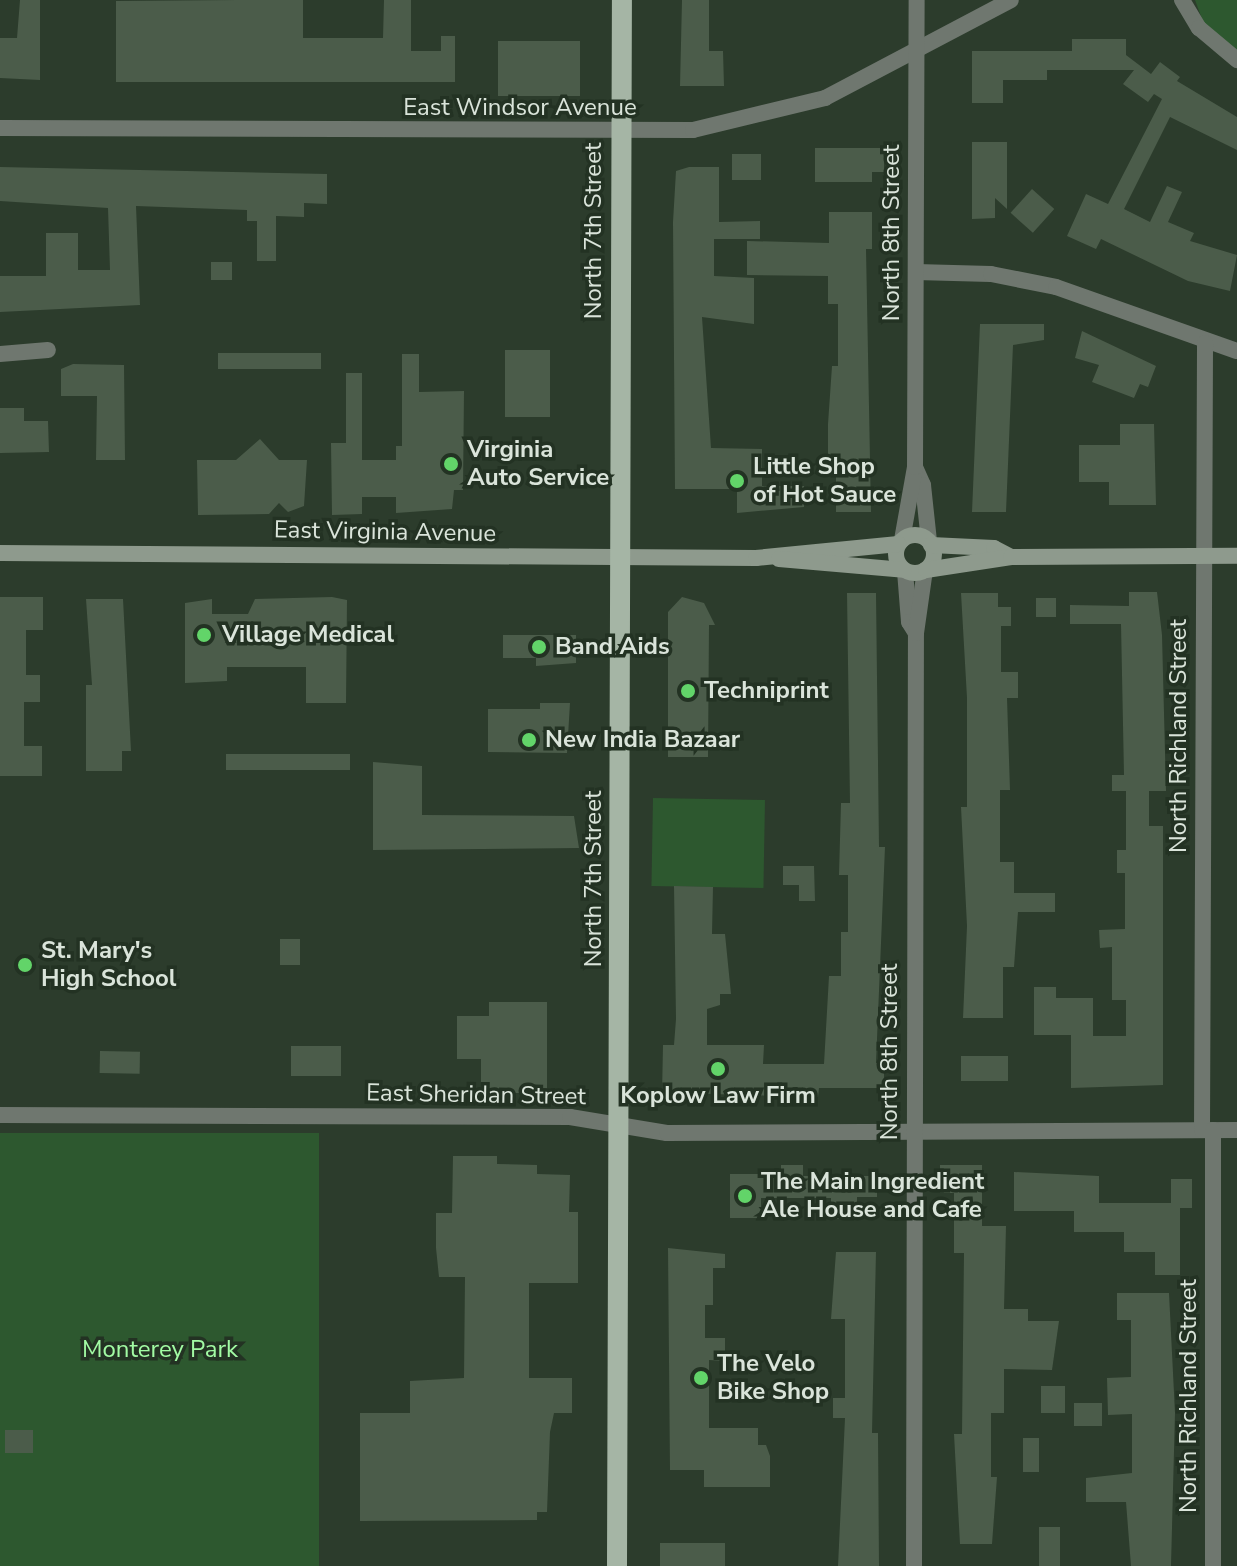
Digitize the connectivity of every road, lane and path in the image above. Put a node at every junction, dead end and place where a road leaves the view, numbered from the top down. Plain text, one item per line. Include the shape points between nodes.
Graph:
1 (622, 0) edge
2 (917, 0) edge
3 (1011, 0) edge
4 (1182, 0) edge
5 (917, 49) junction
6 (1237, 60) edge
7 (0, 128) edge
8 (621, 133) junction
9 (916, 272) junction
10 (1205, 343) junction
11 (48, 350) dead end
12 (1237, 351) edge
13 (0, 354) edge
14 (915, 467) junction
15 (900, 542) junction
16 (930, 543) junction
17 (0, 553) edge
18 (1204, 556) junction
19 (1237, 556) edge
20 (770, 557) junction
21 (1011, 557) junction
22 (620, 559) junction
23 (925, 570) junction
24 (905, 571) junction
25 (916, 633) junction
26 (0, 1115) edge
27 (619, 1127) junction
28 (913, 1130) junction
29 (1208, 1130) junction
30 (1237, 1130) edge
31 (617, 1566) edge
32 (914, 1566) edge
33 (1213, 1566) edge

1 - 8 main road, North 7th Street
2 - 5 street, North 8th Street
3 - 5 street, East Windsor Avenue
4 - 6 street via 1199,28
5 - 8 street, East Windsor Avenue via 798,109 707,128
5 - 9 street, North 8th Street
7 - 8 street, East Windsor Avenue
8 - 22 main road, North 7th Street
9 - 10 street via 991,274 1056,287
9 - 14 street, North 8th Street
10 - 12 street
10 - 18 street, North Richland Street
11 - 13 street
14 - 15 street, North 8th Street
14 - 16 street, North 8th Street
15 - 16 street via 913,535
15 - 20 street, East Virginia Avenue via 820,547
15 - 24 street via 895,556
16 - 21 street via 994,548
16 - 23 street via 933,560
17 - 22 street, East Virginia Avenue
18 - 19 street
18 - 21 street
18 - 29 street, North Richland Street
20 - 22 street, East Virginia Avenue
20 - 24 street, East Virginia Avenue
21 - 23 street
22 - 27 main road, North 7th Street
23 - 24 street
23 - 25 street, North 8th Street
24 - 25 street, North 8th Street via 909,622
25 - 28 street, North 8th Street
26 - 27 street, East Sheridan Street via 570,1117
27 - 28 street, East Sheridan Street via 667,1133
27 - 31 main road, North 7th Street
28 - 29 street, East Sheridan Street
28 - 32 street, North 8th Street
29 - 30 street, East Sheridan Street
29 - 33 street, North Richland Street

